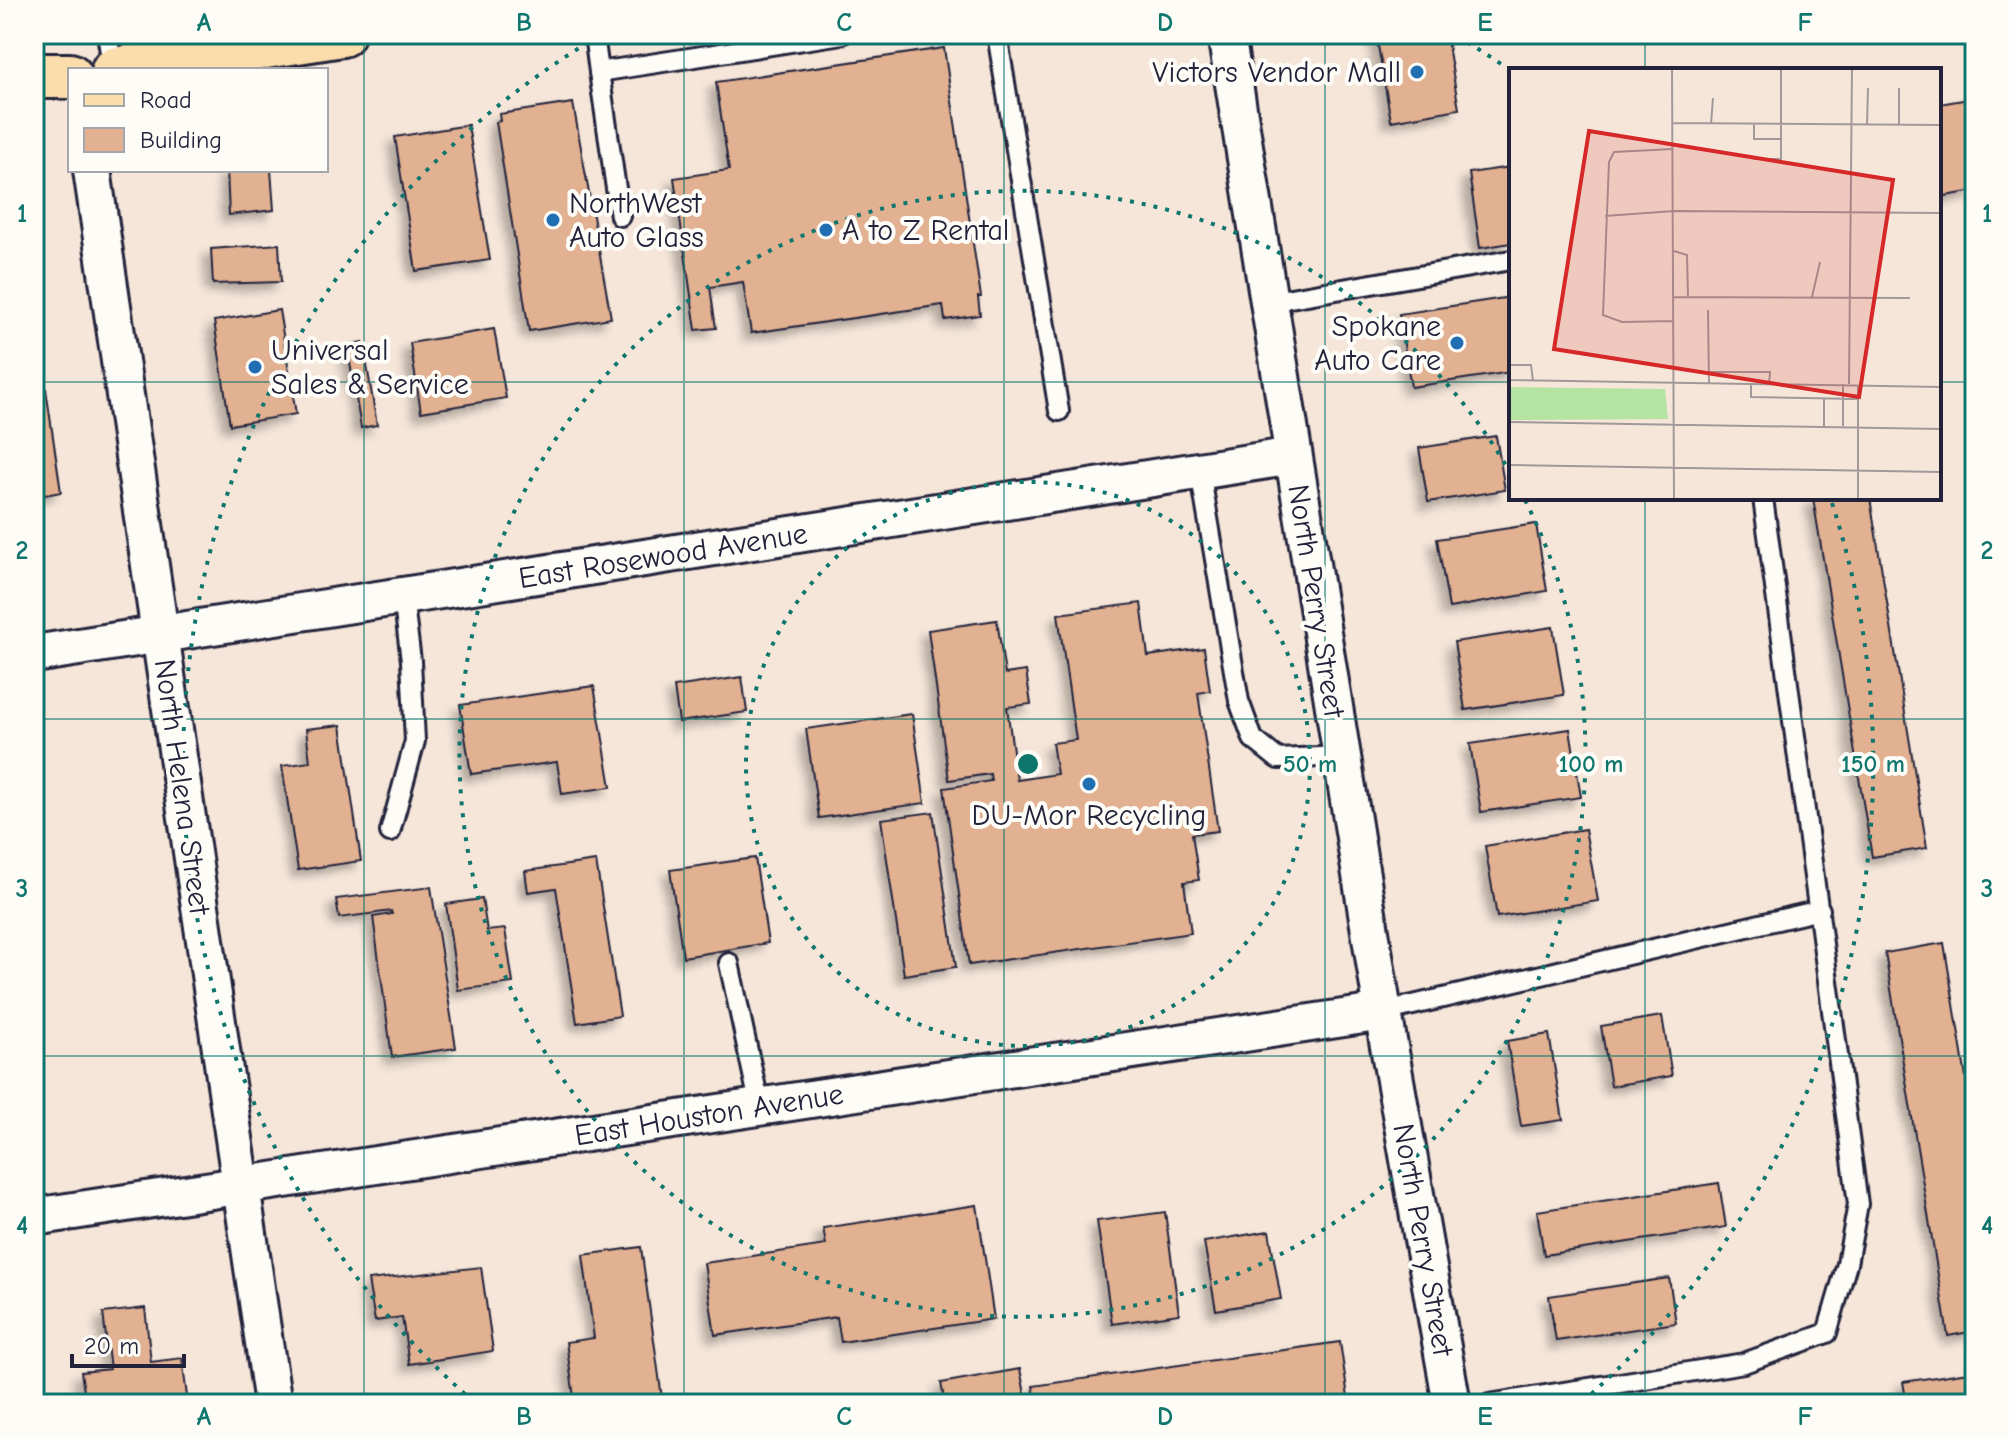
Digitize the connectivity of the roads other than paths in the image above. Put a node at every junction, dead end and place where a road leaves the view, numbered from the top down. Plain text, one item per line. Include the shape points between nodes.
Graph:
1 (107, 34) edge
2 (342, 34) edge
3 (594, 34) edge
4 (842, 34) edge
5 (997, 34) edge
6 (1226, 34) edge
7 (275, 39) edge
8 (113, 68) edge
9 (123, 68) edge
10 (599, 72) junction
11 (34, 76) edge
12 (68, 76) edge
13 (92, 172) edge
14 (620, 216) dead end
15 (1509, 260) edge
16 (1267, 302) junction
17 (1059, 411) dead end
18 (1293, 456) junction
19 (1200, 471) junction
20 (1763, 500) edge
21 (403, 597) junction
22 (160, 635) junction
23 (34, 654) edge
24 (1341, 756) junction
25 (390, 832) dead end
26 (1820, 910) junction
27 (729, 963) dead end
28 (1383, 1012) junction
29 (760, 1107) junction
30 (240, 1187) junction
31 (34, 1217) edge
32 (273, 1404) edge
33 (1452, 1404) edge
34 (1489, 1404) edge

1 - 8 lane
2 - 7 main road
3 - 10 lane
4 - 10 lane
5 - 17 lane
6 - 16 street, North Perry Street
7 - 9 main road
10 - 14 lane
11 - 12 main road
13 - 22 street, North Helena Street
15 - 16 lane
16 - 18 street, North Perry Street
18 - 19 street, East Rosewood Avenue
18 - 24 street, North Perry Street
19 - 21 street, East Rosewood Avenue
19 - 24 lane via 1239,701 1253,739 1278,759
20 - 26 lane
21 - 22 street, East Rosewood Avenue
21 - 25 lane via 415,741
22 - 23 street, East Rosewood Avenue
22 - 30 street, North Helena Street
24 - 28 street, North Perry Street
26 - 28 lane
26 - 34 lane via 1858,1204 1827,1333 1744,1363
27 - 29 lane
28 - 29 street, East Houston Avenue
28 - 33 street, North Perry Street
29 - 30 street, East Houston Avenue
30 - 31 street, East Houston Avenue
30 - 32 street, North Helena Street

